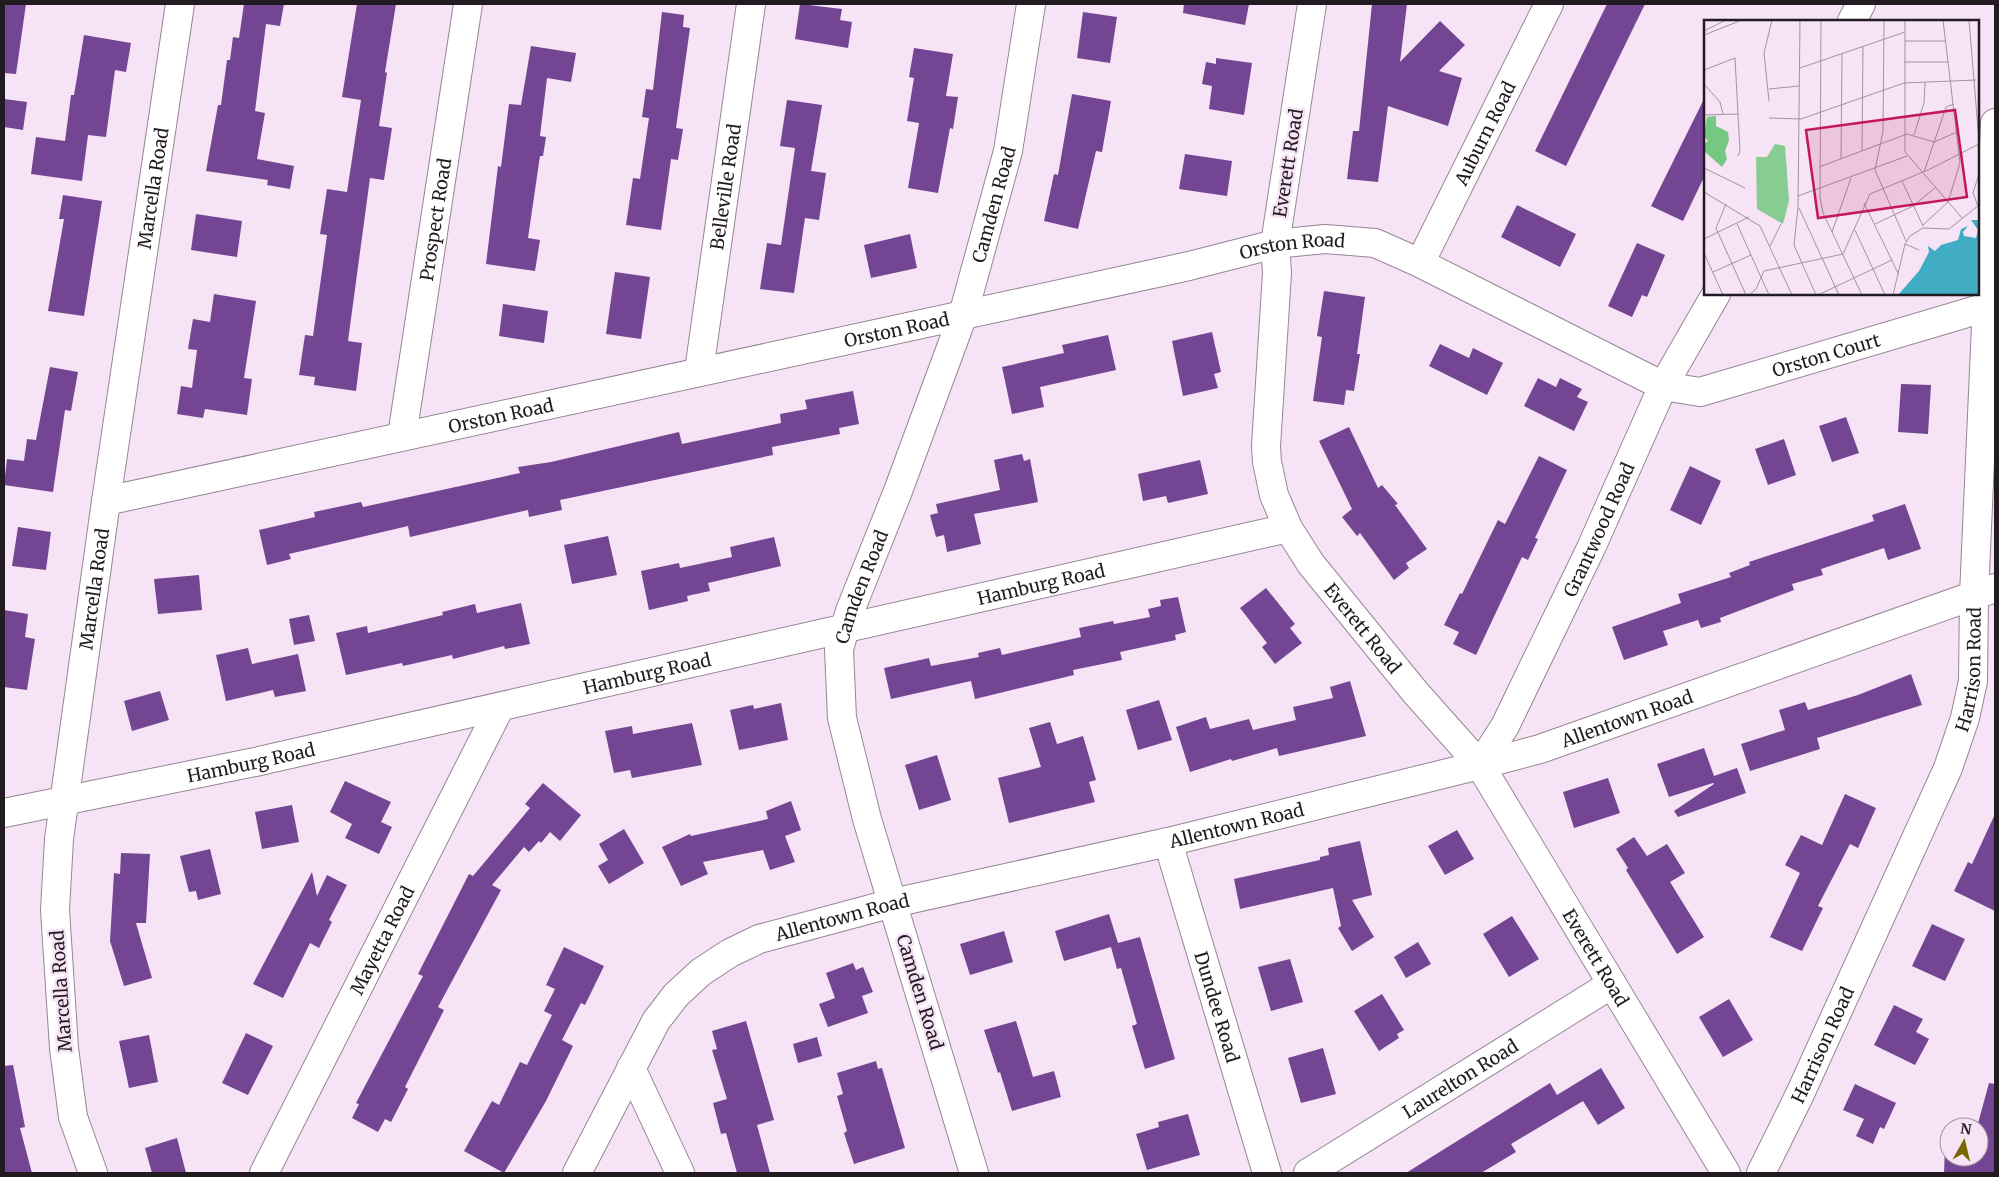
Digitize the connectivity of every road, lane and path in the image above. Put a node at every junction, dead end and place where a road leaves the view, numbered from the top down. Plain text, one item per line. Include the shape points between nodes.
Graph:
1 (180, 4) edge
2 (468, 4) edge
3 (751, 4) edge
4 (1031, 4) edge
5 (1312, 4) edge
6 (1548, 4) edge
7 (1860, 4) edge
8 (1852, 20) edge
9 (1995, 123) edge
10 (1275, 244) junction
11 (1420, 263) junction
12 (1715, 295) edge
13 (1987, 307) junction
14 (963, 315) junction
15 (699, 371) junction
16 (1663, 386) junction
17 (402, 436) junction
18 (106, 501) junction
19 (1288, 528) junction
20 (1985, 592) edge
21 (845, 629) junction
22 (500, 707) junction
23 (1480, 765) junction
24 (65, 800) junction
25 (4, 813) edge
26 (1168, 842) junction
27 (893, 903) junction
28 (1612, 984) junction
29 (631, 1068) junction
30 (93, 1173) edge
31 (264, 1173) edge
32 (577, 1173) edge
33 (680, 1173) edge
34 (974, 1173) edge
35 (1266, 1173) edge
36 (1308, 1173) edge
37 (1726, 1173) edge
38 (1761, 1173) edge

1 - 18 street, Marcella Road
2 - 17 street, Prospect Road
3 - 15 street, Belleville Road
4 - 14 street, Camden Road via 1008,151
5 - 10 street, Everett Road
6 - 11 street, Auburn Road
7 - 8 street
9 - 13 street, Harrison Road
10 - 11 street, Orston Road via 1325,239 1375,243
10 - 14 street, Orston Road
10 - 19 street, Everett Road via 1277,273 1266,446 1274,495
11 - 16 street, Orston Road
12 - 16 street, Grantwood Road
13 - 16 street, Orston Court via 1700,392
13 - 20 street, Harrison Road
14 - 15 street, Orston Road
14 - 21 street, Camden Road
15 - 17 street, Orston Road
16 - 23 street, Grantwood Road via 1591,548 1505,726
17 - 18 street, Orston Road
18 - 24 street, Marcella Road
19 - 21 street, Hamburg Road
19 - 23 street, Everett Road via 1311,564
20 - 23 street, Allentown Road via 1540,749
20 - 38 street, Harrison Road via 1965,718 1948,768
21 - 22 street, Hamburg Road
21 - 27 street, Camden Road via 839,649 842,718 867,819
22 - 24 street, Hamburg Road via 255,762
22 - 31 street, Mayetta Road
23 - 26 street, Allentown Road
23 - 28 street, Everett Road
24 - 25 street, Hamburg Road
24 - 30 street, Marcella Road via 59,839 56,910 62,1028 73,1117
26 - 27 street, Allentown Road
26 - 35 street, Dundee Road
27 - 29 street, Allentown Road via 759,939 730,953 701,972 676,995 656,1021
27 - 34 street, Camden Road
28 - 36 street, Laurelton Road
28 - 37 street, Everett Road
29 - 32 street, Allentown Road
29 - 33 street

